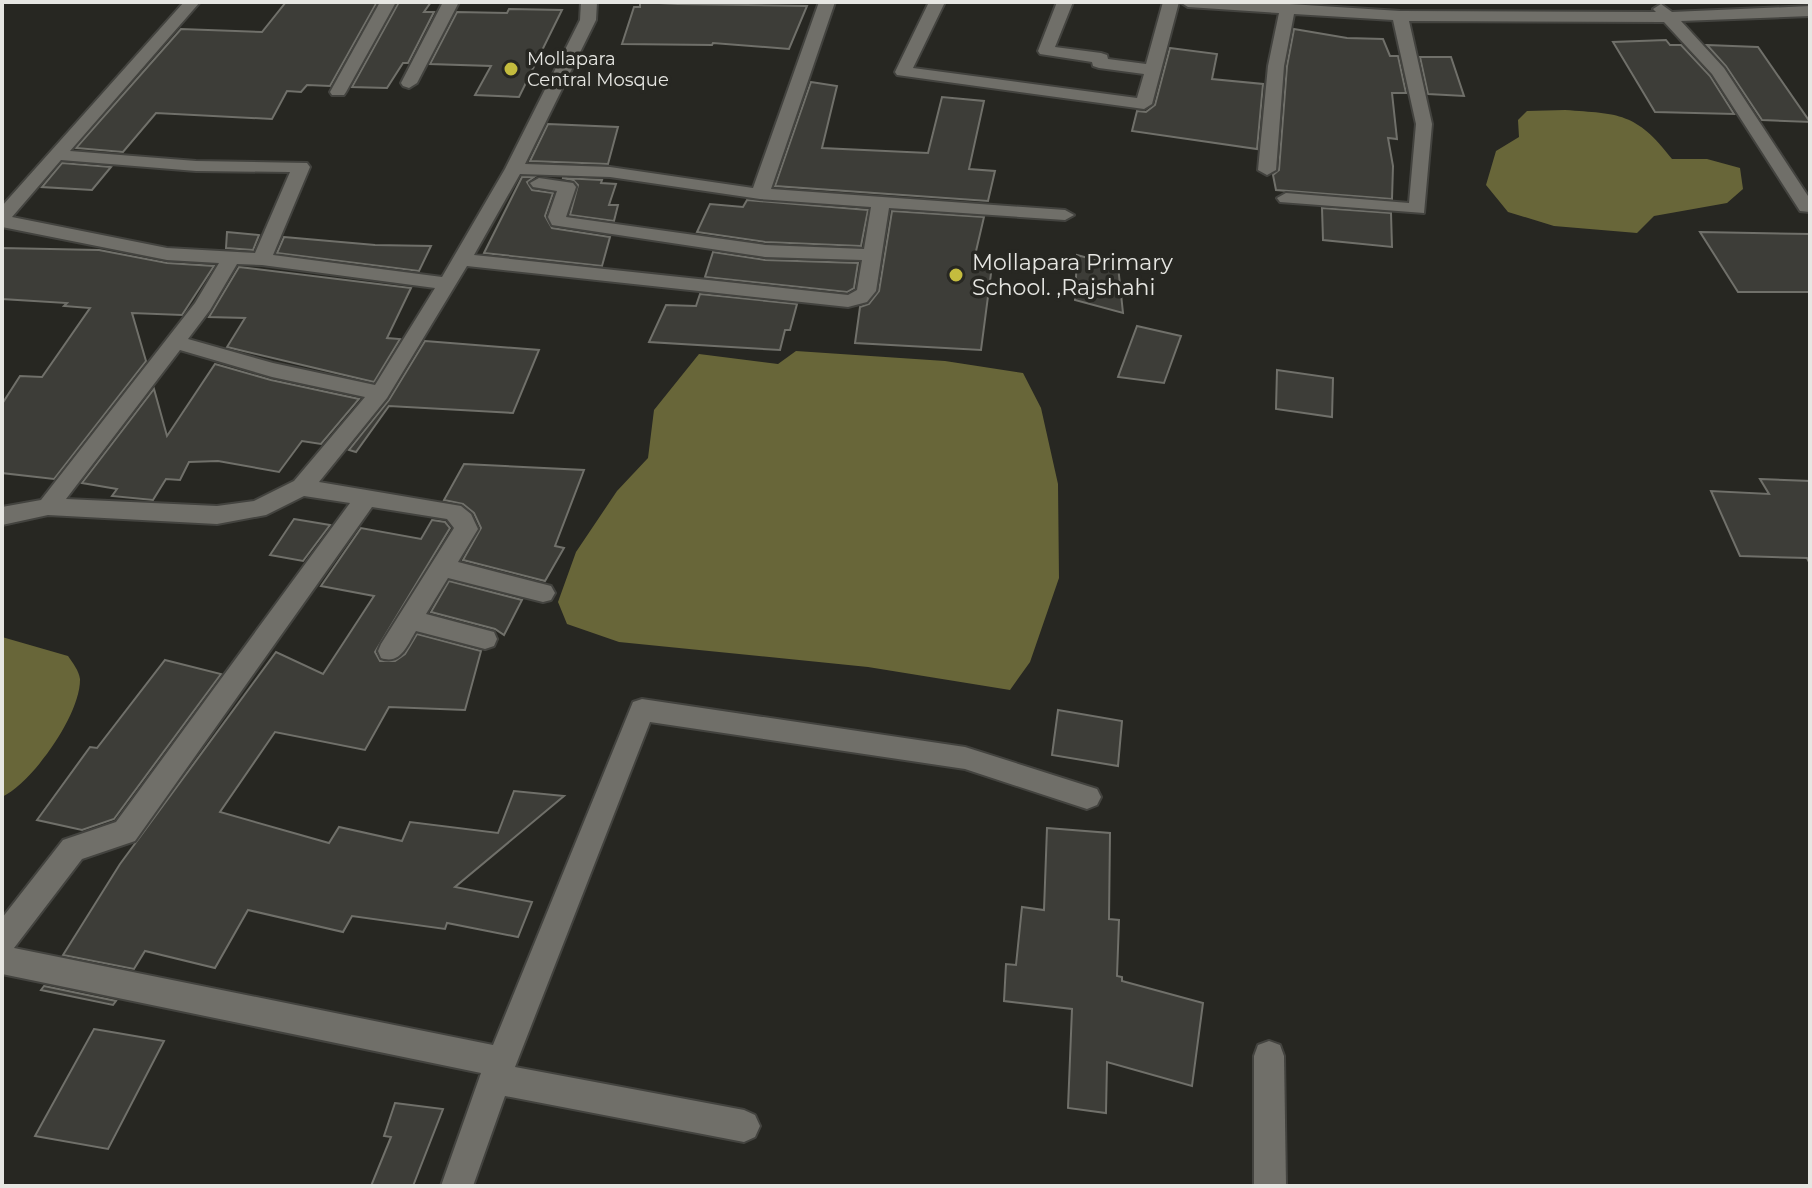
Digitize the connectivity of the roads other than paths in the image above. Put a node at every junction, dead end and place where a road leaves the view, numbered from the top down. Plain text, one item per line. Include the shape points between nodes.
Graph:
1 (192, 2) edge
2 (388, 2) edge
3 (451, 2) edge
4 (589, 2) edge
5 (827, 2) edge
6 (937, 2) edge
7 (1065, 2) edge
8 (1171, 2) edge
9 (1188, 2) edge
10 (1454, 2) edge
11 (1656, 2) edge
12 (1540, 3) edge
13 (1287, 9) junction
14 (1807, 10) edge
15 (1400, 16) junction
16 (1668, 17) junction
17 (1152, 70) junction
18 (409, 83) dead end
19 (338, 92) dead end
20 (59, 155) junction
21 (1267, 170) dead end
22 (511, 175) junction
23 (760, 194) junction
24 (1286, 198) dead end
25 (881, 202) junction
26 (1810, 207) edge
27 (1065, 215) dead end
28 (2, 219) edge
29 (871, 255) junction
30 (231, 258) junction
31 (262, 259) junction
32 (463, 260) junction
33 (449, 284) junction
34 (176, 342) junction
35 (380, 393) junction
36 (302, 487) junction
37 (366, 499) junction
38 (48, 507) junction
39 (2, 516) edge
40 (441, 567) junction
41 (543, 593) dead end
42 (409, 619) junction
43 (485, 639) dead end
44 (390, 651) dead end
45 (1087, 797) dead end
46 (2, 941) edge
47 (2, 960) edge
48 (1269, 1056) dead end
49 (498, 1071) junction
50 (744, 1126) dead end
51 (457, 1186) edge
52 (1270, 1186) edge

1 - 20 street
2 - 19 street
3 - 18 street
4 - 22 street via 588,20
5 - 23 street
6 - 17 street via 903,72 1144,104
7 - 17 street via 1046,51
8 - 17 street
9 - 13 street
10 - 12 street
11 - 12 street
11 - 16 street
13 - 15 street
13 - 21 street
14 - 16 street
15 - 16 street
15 - 24 street via 1424,124 1418,209
16 - 26 street via 1718,71
20 - 28 street
20 - 31 street via 196,166 301,167
22 - 23 street via 610,172
22 - 29 street via 564,185 559,221 765,251
22 - 32 street
23 - 25 street
25 - 27 street
25 - 29 street
28 - 30 street via 167,254
29 - 32 street via 866,291 848,301
30 - 31 street
30 - 34 street
31 - 33 street
32 - 33 street
33 - 35 street
34 - 35 street
34 - 38 street
35 - 36 street
36 - 37 street
36 - 38 street via 258,509 217,515
37 - 40 street via 453,512 463,520 466,529
37 - 46 street via 125,832 73,849
38 - 39 street
40 - 41 street
40 - 42 street
42 - 43 street
42 - 44 street
45 - 49 street via 965,758 642,710
47 - 49 street
48 - 52 street
49 - 50 street
49 - 51 street

